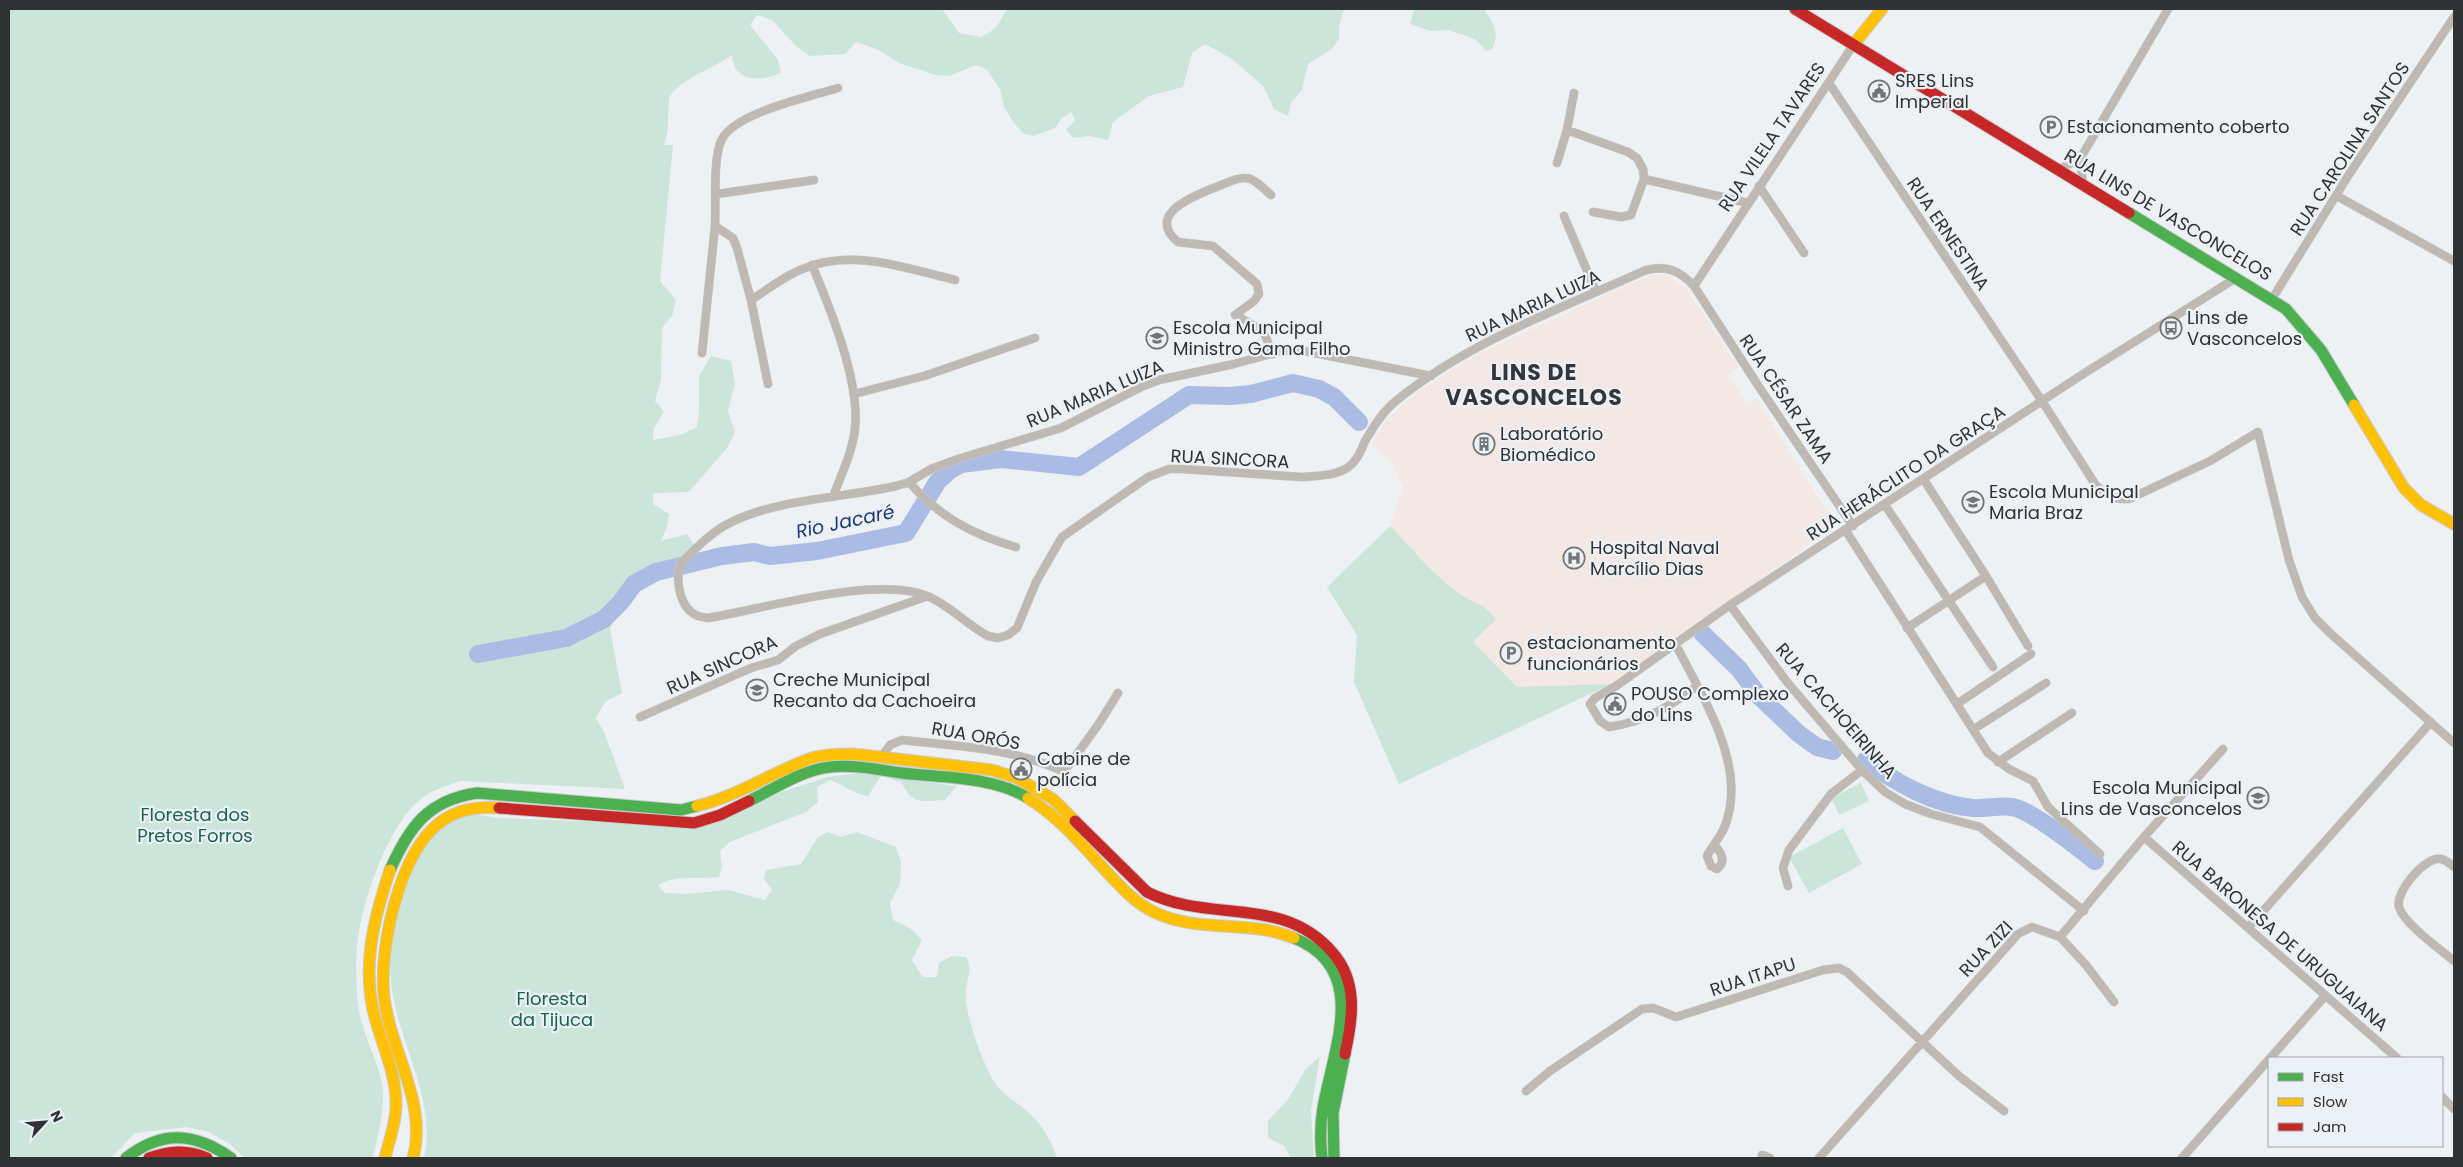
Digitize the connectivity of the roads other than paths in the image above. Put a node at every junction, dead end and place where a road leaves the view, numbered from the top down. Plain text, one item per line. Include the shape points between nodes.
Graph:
1 (1795, 9) edge
2 (1882, 9) edge
3 (2168, 9) edge
4 (2454, 17) edge
5 (1854, 44) junction
6 (1829, 83) junction
7 (838, 88) dead end
8 (1574, 93) dead end
9 (1567, 130) junction
10 (2080, 159) junction
11 (1557, 163) dead end
12 (2059, 169) junction
13 (1644, 179) junction
14 (814, 180) dead end
15 (2083, 184) junction
16 (1760, 186) junction
17 (716, 194) junction
18 (1272, 195) dead end
19 (2337, 196) junction
20 (1748, 203) junction
21 (1593, 212) dead end
22 (1564, 216) dead end
23 (715, 226) junction
24 (1804, 253) dead end
25 (2454, 261) edge
26 (812, 265) junction
27 (2236, 278) junction
28 (955, 280) dead end
29 (1694, 286) junction
30 (1596, 292) junction
31 (2272, 299) junction
32 (751, 300) junction
33 (1035, 338) dead end
34 (702, 353) dead end
35 (1273, 354) junction
36 (1431, 376) junction
37 (768, 384) dead end
38 (854, 394) junction
39 (2042, 401) junction
40 (1924, 480) junction
41 (909, 482) junction
42 (833, 497) junction
43 (1885, 505) junction
44 (2454, 524) edge
45 (1853, 526) junction
46 (1846, 531) junction
47 (1016, 546) dead end
48 (680, 565) joint
49 (1986, 576) junction
50 (927, 596) junction
51 (1948, 600) junction
52 (1730, 605) junction
53 (1907, 628) junction
54 (1675, 643) junction
55 (1993, 667) dead end
56 (2046, 683) dead end
57 (1697, 686) junction
58 (1118, 693) dead end
59 (1957, 704) junction
60 (2072, 713) dead end
61 (640, 718) dead end
62 (2431, 722) junction
63 (1974, 730) junction
64 (2454, 742) edge
65 (2223, 749) dead end
66 (882, 756) junction
67 (1998, 762) junction
68 (1862, 770) junction
69 (2144, 837) junction
70 (1714, 845) dead end
71 (2100, 854) dead end
72 (2454, 867) edge
73 (1788, 886) dead end
74 (2084, 911) junction
75 (2249, 927) junction
76 (2060, 937) junction
77 (2454, 961) edge
78 (2325, 996) junction
79 (2114, 1002) dead end
80 (1923, 1042) junction
81 (2271, 1057) edge
82 (2396, 1057) edge
83 (2268, 1061) edge
84 (1526, 1091) dead end
85 (2443, 1098) edge
86 (2454, 1109) edge
87 (2004, 1111) dead end
88 (126, 1158) edge
89 (149, 1158) edge
90 (207, 1158) edge
91 (231, 1158) edge
92 (385, 1158) edge
93 (413, 1158) edge
94 (1322, 1158) edge
95 (1334, 1158) edge
96 (1819, 1158) edge
97 (2182, 1158) edge

1 - 5 main road, RUA LINS DE VASCONCELOS
2 - 5 main road, RUA VILELA TAVARES
3 - 10 street
4 - 19 street, RUA CAROLINA SANTOS
5 - 6 street, RUA VILELA TAVARES
5 - 12 main road, RUA LINS DE VASCONCELOS
6 - 16 street, RUA VILELA TAVARES
6 - 39 street, RUA ERNESTINA
7 - 17 street via 750,116 728,130 720,142
8 - 9 street
9 - 11 street
9 - 13 street via 1634,154 1640,162
10 - 12 street
10 - 15 street
12 - 15 main road, RUA LINS DE VASCONCELOS
13 - 20 street
13 - 21 street via 1631,215 1621,217
14 - 17 street
15 - 27 main road, RUA LINS DE VASCONCELOS
16 - 20 street, RUA VILELA TAVARES
16 - 24 street
17 - 23 street
18 - 35 street via 1250,179 1239,178 1181,202 1170,214 1168,223 1178,242 1213,246 1257,284 1259,294 1235,315 1264,331
19 - 25 street
19 - 31 street, RUA CAROLINA SANTOS
20 - 29 street, RUA VILELA TAVARES
22 - 30 street
23 - 32 street via 733,238
23 - 34 street
26 - 28 street via 843,259 871,260
26 - 32 street
26 - 38 street via 837,328
27 - 31 main road, RUA LINS DE VASCONCELOS
27 - 39 street, RUA HERÁCLITO DA GRAÇA
29 - 30 street, RUA MARIA LUIZA via 1676,271 1657,267
29 - 45 street, RUA CÉSAR ZAMA
30 - 36 street, RUA MARIA LUIZA via 1479,346
31 - 44 main road, RUA LINS DE VASCONCELOS via 2291,315 2321,350 2404,488 2421,505
32 - 37 street
33 - 38 street via 924,376
35 - 36 street, RUA MARIA LUIZA via 1299,350
35 - 41 street, RUA MARIA LUIZA via 1141,386 1061,428 961,458 933,468
36 - 50 street, RUA SINCORA via 1385,412 1357,457 1344,469 1301,477 1169,469 1134,485 1062,536 1036,582 1017,628 1008,635 988,636
38 - 42 street via 855,429
39 - 40 street, RUA HERÁCLITO DA GRAÇA
39 - 62 street, RUA ERNESTINA via 2095,484 2117,500 2129,500 2159,486 2258,432 2289,560 2302,597 2315,618 2331,634
40 - 43 street, RUA HERÁCLITO DA GRAÇA
40 - 49 street
41 - 42 street, RUA MARIA LUIZA
41 - 47 street via 932,508 964,528
42 - 48 street, RUA MARIA LUIZA via 739,518 714,532
43 - 45 street, RUA HERÁCLITO DA GRAÇA
43 - 51 street
45 - 46 street, RUA HERÁCLITO DA GRAÇA
46 - 52 street, RUA HERÁCLITO DA GRAÇA
46 - 53 street
48 - 50 street, RUA SINCORA via 680,588 688,609 697,616 708,618 870,589
49 - 51 street
49 - 59 street via 2029,650
50 - 61 street, RUA SINCORA via 820,634 772,663 751,668
51 - 53 street
51 - 55 street
52 - 54 street, RUA HERÁCLITO DA GRAÇA
52 - 68 street, RUA CACHOEIRINHA via 1786,682
53 - 59 street
54 - 57 street
54 - 57 street, RUA HERÁCLITO DA GRAÇA via 1595,698 1591,707 1600,721 1609,727 1670,707
56 - 63 street
57 - 70 street via 1721,737 1730,782 1732,802 1721,835
58 - 66 street, RUA ORÓS via 1064,772 985,749 902,740 890,745
59 - 63 street
60 - 67 street
62 - 64 street
62 - 75 street
63 - 67 street via 1988,753
65 - 69 street
66 - 92 main road via 832,754 812,758 718,801 681,810 477,793 453,798 429,810 402,845 384,888 370,945 370,992 394,1081 396,1101
66 - 95 main road via 992,770 1017,778 1053,799 1147,892 1160,900 1179,906 1287,919 1318,937 1330,948 1346,975 1353,1010 1352,1031 1335,1097
67 - 71 street via 2033,781 2048,806
68 - 73 street via 1831,794 1789,850 1783,868
68 - 74 street, RUA CACHOEIRINHA via 1885,792 1905,804 1974,824 1992,834
69 - 74 street
69 - 75 street, RUA BARONESA DE URUGUAIANA
72 - 77 street via 2440,858 2433,859 2403,887 2398,897 2402,914
74 - 76 street
75 - 78 street, RUA BARONESA DE URUGUAIANA
76 - 79 street
76 - 80 street, RUA ZIZI via 2032,928 2018,934
78 - 81 street
78 - 82 street, RUA BARONESA DE URUGUAIANA
80 - 84 street, RUA ITAPU via 1839,968 1823,970 1676,1016 1653,1008 1642,1009
80 - 87 street via 1959,1076
80 - 96 street, RUA ZIZI
83 - 97 street
85 - 86 street
88 - 91 main road via 147,1144 174,1137 204,1141
89 - 90 main road via 175,1151
93 - 94 main road via 418,1124 387,1014 382,975 390,924 402,886 416,852 432,829 452,814 484,807 694,822 720,815 816,770 845,766 985,783 1022,794 1045,810 1128,893 1157,914 1186,922 1270,930 1304,941 1315,949 1338,981 1343,1015 1324,1104

